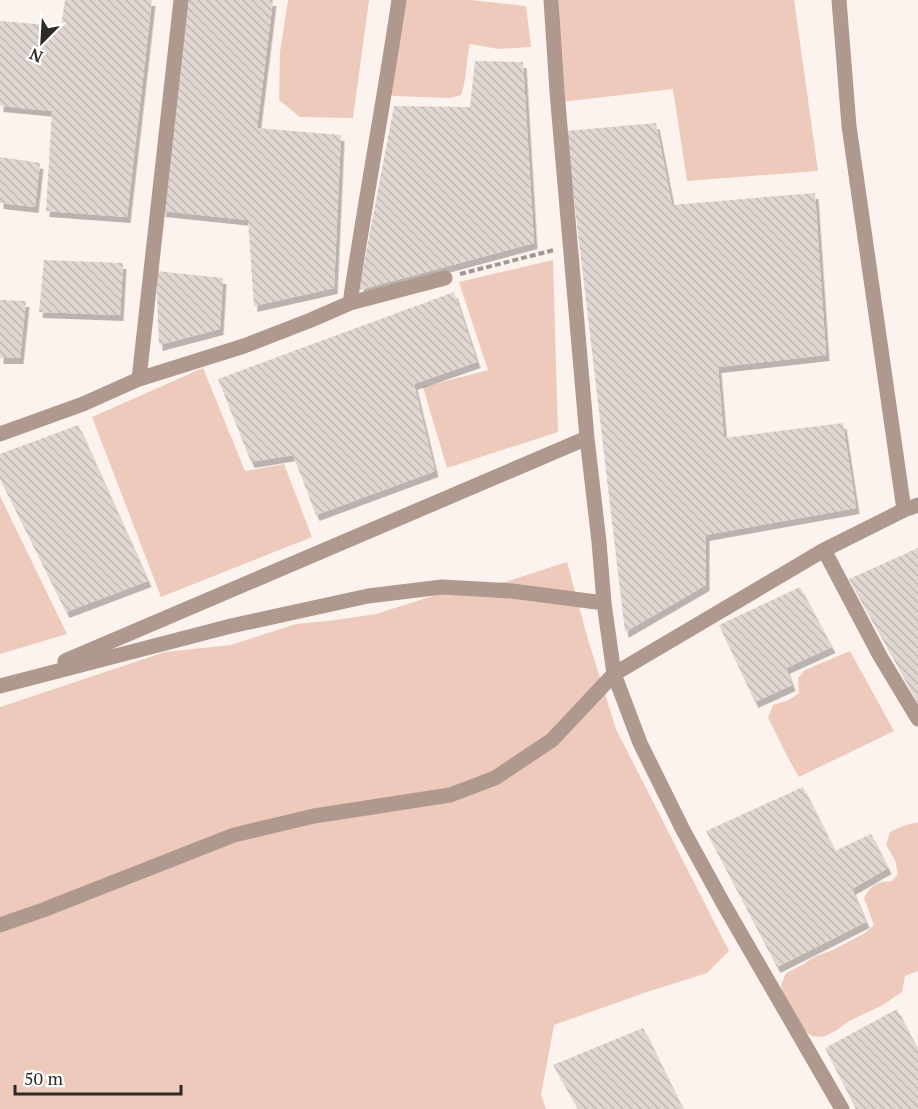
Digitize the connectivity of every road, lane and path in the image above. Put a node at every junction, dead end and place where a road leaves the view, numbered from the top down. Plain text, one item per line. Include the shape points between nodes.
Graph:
1 (181, 0) edge
2 (399, 0) edge
3 (551, 0) edge
4 (839, 0) edge
5 (570, 246) junction
6 (445, 278) joint
7 (350, 303) junction
8 (139, 379) junction
9 (0, 434) edge
10 (587, 438) junction
11 (911, 508) edge
12 (824, 550) junction
13 (604, 603) junction
14 (614, 674) junction
15 (21, 680) junction
16 (0, 686) edge
17 (918, 719) edge
18 (0, 925) edge
19 (842, 1109) edge

1 - 8 street
2 - 7 street
3 - 5 street
4 - 11 street via 849,126
5 - 6 path
5 - 10 street
6 - 7 street
7 - 8 street via 244,345
8 - 9 street
10 - 13 street
10 - 15 street
11 - 12 street
12 - 14 street
12 - 17 street
13 - 14 street
13 - 15 street via 442,587 368,596 231,626
14 - 18 street via 552,740 495,778 450,795 314,816 234,835
14 - 19 street via 640,743 683,830
15 - 16 street

